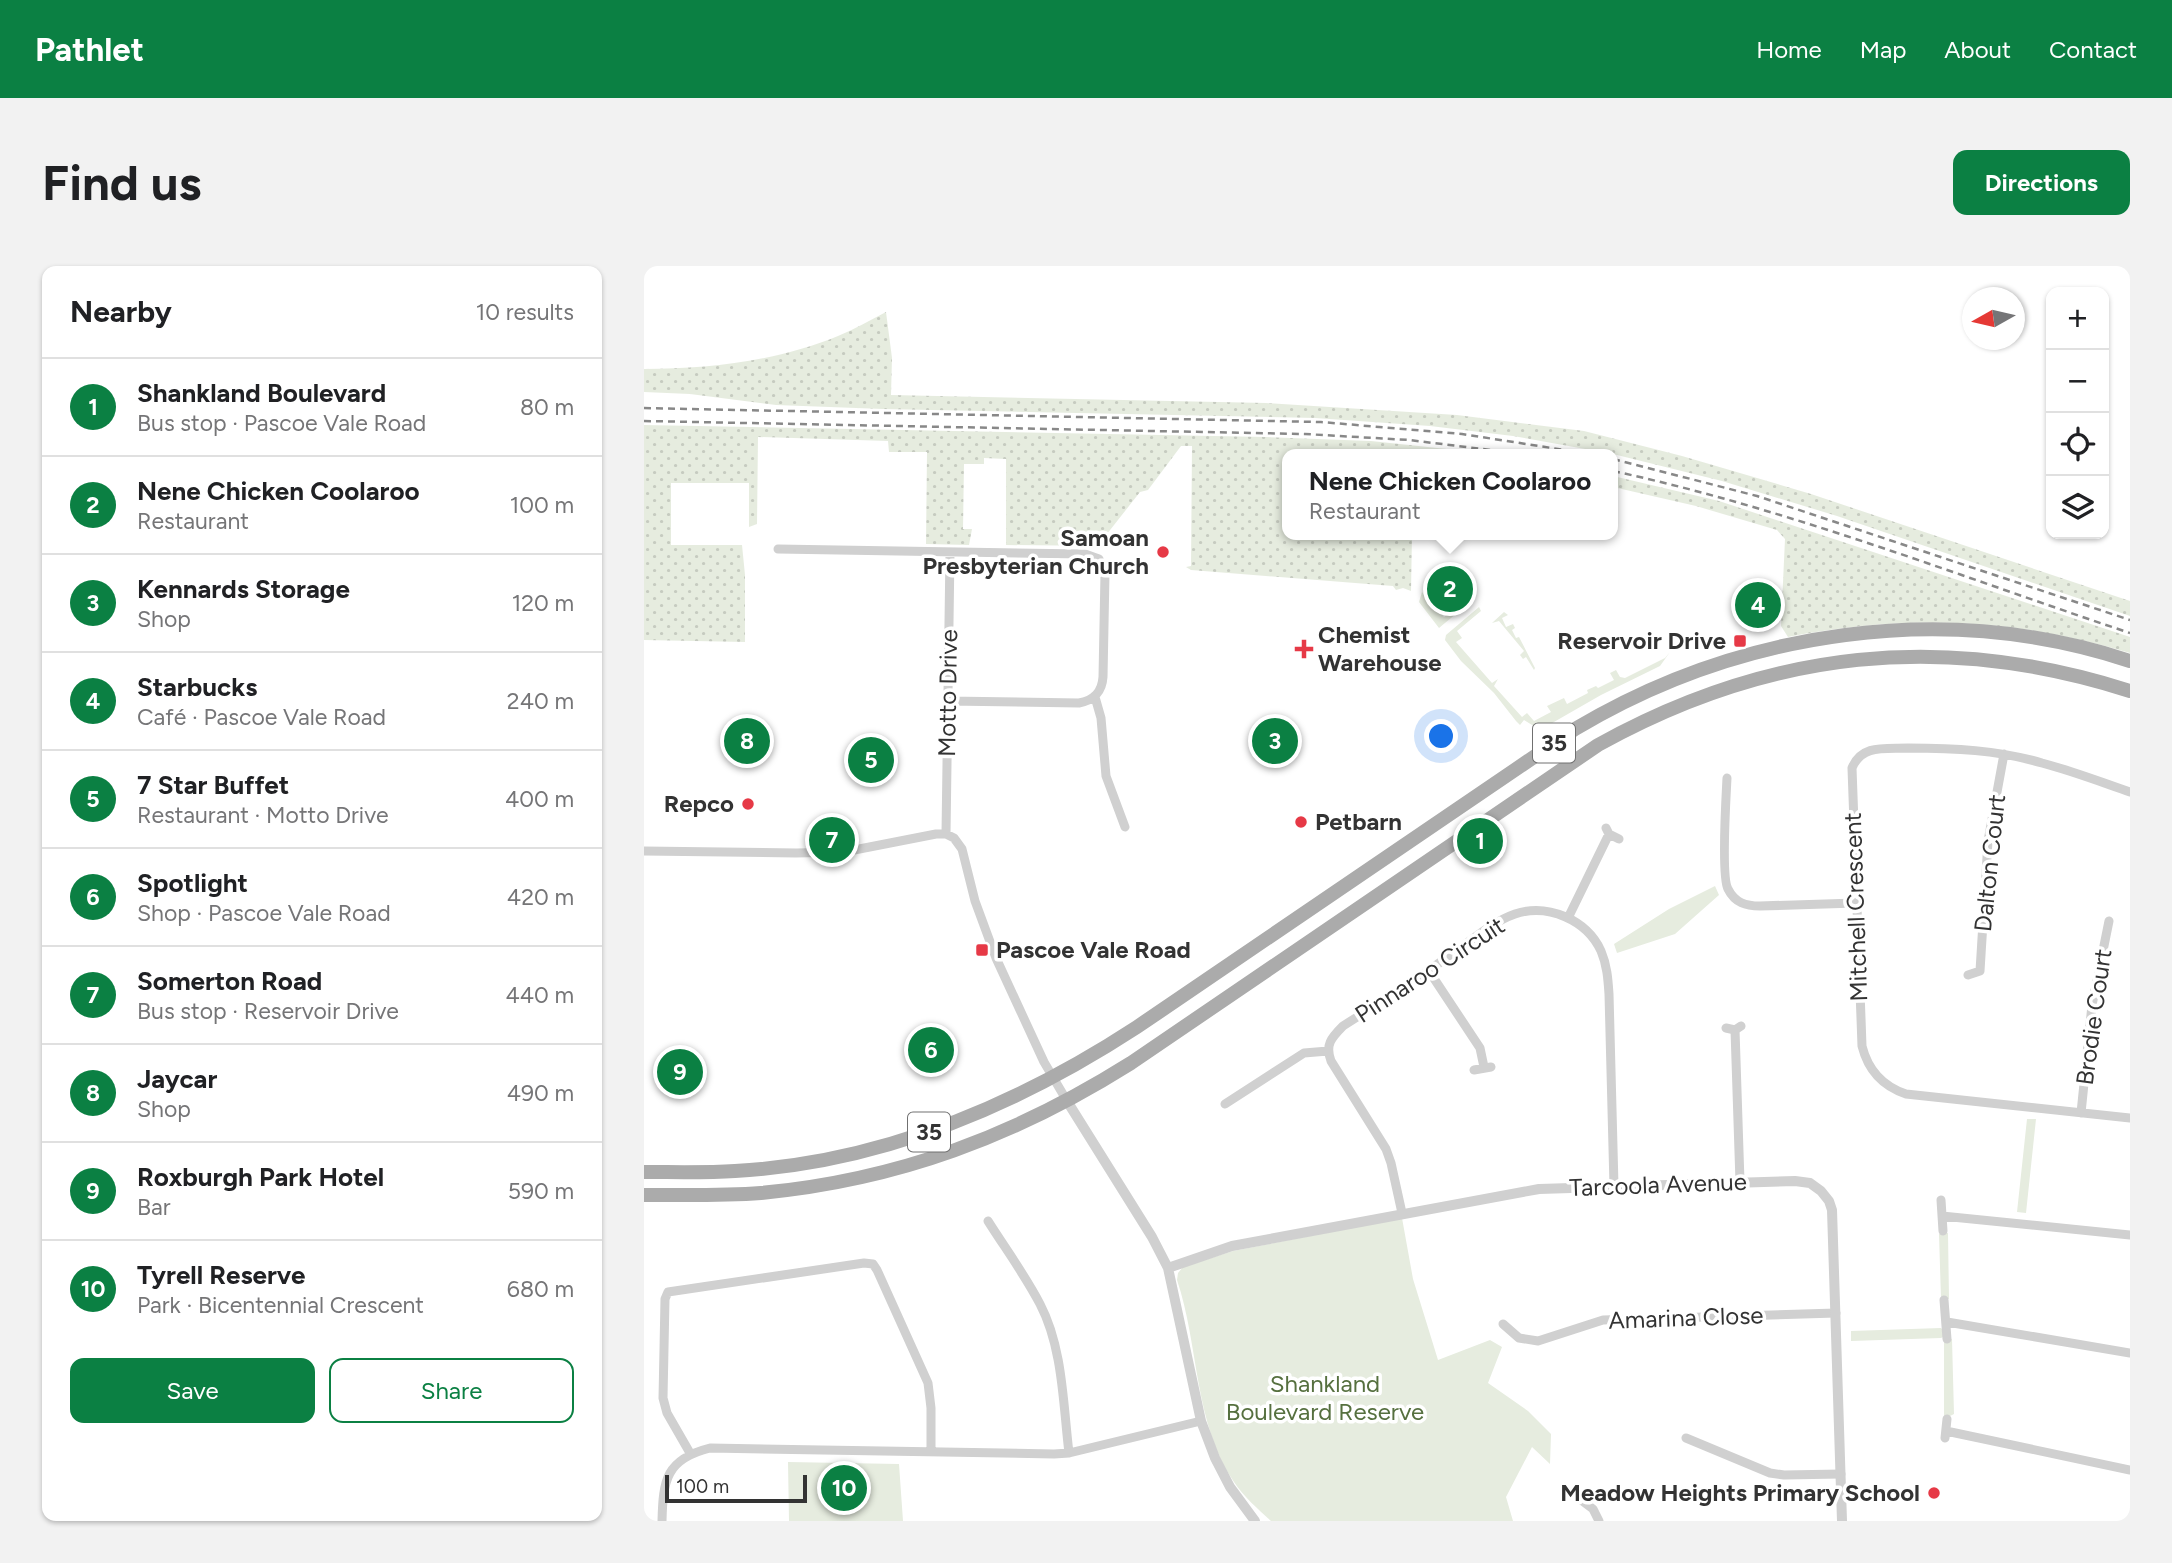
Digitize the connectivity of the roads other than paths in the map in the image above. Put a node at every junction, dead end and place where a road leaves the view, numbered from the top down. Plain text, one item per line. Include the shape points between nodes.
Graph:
1 (778, 549) dead end
2 (950, 552) junction
3 (2130, 661) edge
4 (2130, 691) edge
5 (1095, 697) junction
6 (948, 701) junction
7 (2004, 754) junction
8 (1524, 763) junction
9 (1727, 777) dead end
10 (1538, 784) junction
11 (2130, 792) edge
12 (1125, 827) dead end
13 (946, 834) junction
14 (1619, 839) dead end
15 (645, 852) edge
16 (1856, 903) junction
17 (1568, 918) junction
18 (2109, 919) dead end
19 (1429, 971) junction
20 (1968, 975) dead end
21 (1734, 1028) dead end
22 (1328, 1051) junction
23 (1483, 1068) dead end
24 (1053, 1078) junction
25 (1067, 1101) junction
26 (1223, 1105) dead end
27 (2081, 1113) junction
28 (2130, 1118) edge
29 (798, 1165) junction
30 (644, 1172) edge
31 (1740, 1182) junction
32 (818, 1186) junction
33 (1614, 1186) junction
34 (646, 1196) edge
35 (1941, 1200) dead end
36 (1402, 1213) junction
37 (1942, 1216) junction
38 (988, 1221) dead end
39 (1943, 1231) dead end
40 (2130, 1235) edge
41 (1168, 1268) junction
42 (1944, 1300) dead end
43 (1836, 1313) junction
44 (1947, 1322) junction
45 (1502, 1323) dead end
46 (1947, 1339) dead end
47 (2130, 1353) edge
48 (1947, 1419) dead end
49 (1202, 1421) junction
50 (1684, 1437) dead end
51 (930, 1452) junction
52 (1069, 1452) junction
53 (690, 1453) junction
54 (2130, 1470) edge
55 (1841, 1475) junction
56 (1573, 1494) dead end
57 (1252, 1517) edge
58 (662, 1521) edge
59 (1261, 1521) edge
60 (1599, 1521) edge
61 (1842, 1521) edge

1 - 2 street
2 - 5 street via 1085,554 1098,559 1105,573 1103,677
2 - 6 street, Motto Drive
3 - 8 main road, 35 via 2039,639 1968,630 1808,639 1677,678 1613,707
4 - 10 main road, 35 via 2034,666 1981,659 1894,657 1813,666 1717,690 1656,714
5 - 6 street via 1079,703
5 - 12 street via 1106,776
6 - 13 street, Motto Drive
7 - 11 street, Mitchell Crescent
7 - 16 street, Mitchell Crescent via 1880,749 1856,758 1852,768
7 - 20 street, Dalton Court via 1988,841 1984,974
8 - 10 main road
8 - 24 main road, 35 via 1137,1027
9 - 16 street via 1725,882 1737,902 1748,906
10 - 25 main road, 35 via 1130,1063
13 - 15 street via 844,852
13 - 24 street via 962,849 990,945
14 - 17 street via 1607,831
16 - 27 street, Mitchell Crescent via 1862,1046 1866,1060 1883,1082 1906,1094
17 - 19 street, Pinnaroo Circuit via 1538,911 1513,915
17 - 33 street, Pinnaroo Circuit via 1591,935 1607,971
18 - 27 street, Brodie Court via 2092,1005
19 - 22 street, Pinnaroo Circuit via 1343,1026
19 - 23 street via 1479,1048
21 - 31 street
22 - 26 street via 1304,1053
22 - 36 street via 1386,1149
24 - 25 street
24 - 29 main road, 35 via 985,1111 915,1137
25 - 32 main road, 35 via 943,1156
25 - 41 street
27 - 28 street, Mitchell Crescent
29 - 30 main road, 35
29 - 32 main road via 803,1176
31 - 33 street, Tarcoola Avenue
31 - 43 street, Tarcoola Avenue via 1796,1181 1810,1184 1829,1201
32 - 34 main road, 35
33 - 36 street, Tarcoola Avenue via 1539,1189
35 - 37 street
36 - 41 street, Tarcoola Avenue via 1232,1246
37 - 39 street
37 - 40 street
38 - 52 street via 1050,1329
41 - 49 street
42 - 44 street
43 - 45 street, Amarina Close via 1604,1320 1538,1341 1519,1338
43 - 55 street, Tarcoola Avenue
44 - 46 street
44 - 47 street
48 - 54 street via 1946,1434
49 - 52 street
49 - 57 street via 1230,1487
50 - 55 street via 1770,1472
51 - 52 street
51 - 53 street via 710,1448
51 - 53 street via 928,1383 877,1270 864,1263 668,1292 663,1398
53 - 58 street via 667,1473
55 - 61 street, Tarcoola Avenue
56 - 60 street via 1593,1509
57 - 59 street

